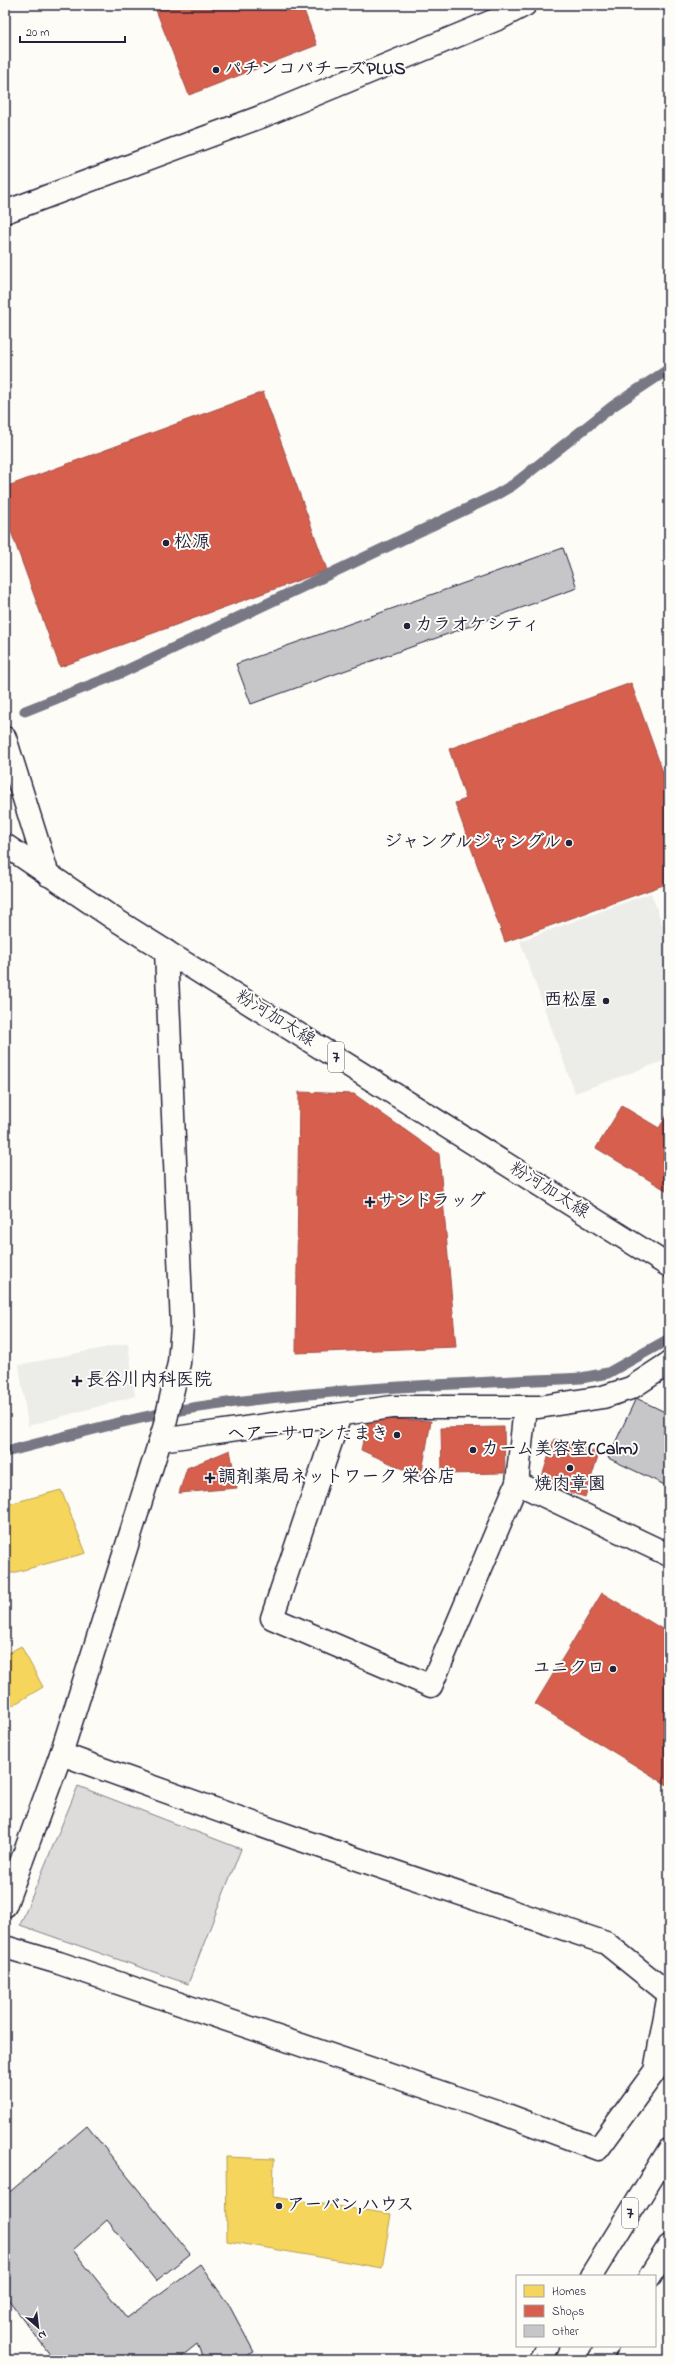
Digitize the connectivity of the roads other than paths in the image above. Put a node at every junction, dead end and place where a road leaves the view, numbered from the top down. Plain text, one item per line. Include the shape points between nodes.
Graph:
1 (525, 5) edge
2 (5, 212) edge
3 (5, 738) edge
4 (5, 845) edge
5 (48, 875) junction
6 (166, 951) junction
7 (666, 1261) edge
8 (669, 1363) edge
9 (525, 1407) junction
10 (340, 1415) junction
11 (163, 1434) junction
12 (517, 1483) junction
13 (669, 1555) edge
14 (61, 1754) junction
15 (5, 1906) edge
16 (5, 1947) edge
17 (669, 1994) edge
18 (669, 2150) edge
19 (669, 2246) edge
20 (592, 2275) edge
21 (651, 2275) edge
22 (547, 2347) edge
23 (607, 2347) edge
24 (540, 2360) edge
25 (599, 2360) edge

1 - 2 street via 500,18 263,116
3 - 5 street
4 - 5 street, 粉河加太線 / 7
5 - 6 street, 粉河加太線 / 7
6 - 7 street, 粉河加太線 / 7
6 - 11 street via 182,1326 179,1363
8 - 9 street via 630,1388 603,1397
9 - 10 street via 392,1407
9 - 12 street
10 - 11 street
10 - 12 street via 272,1618 431,1686
11 - 14 street
12 - 13 street
14 - 15 street
14 - 17 street via 298,1840 606,1943
16 - 17 street via 492,2110 598,2149 655,2072
18 - 20 street, 7
19 - 21 street
22 - 24 street
23 - 25 street

